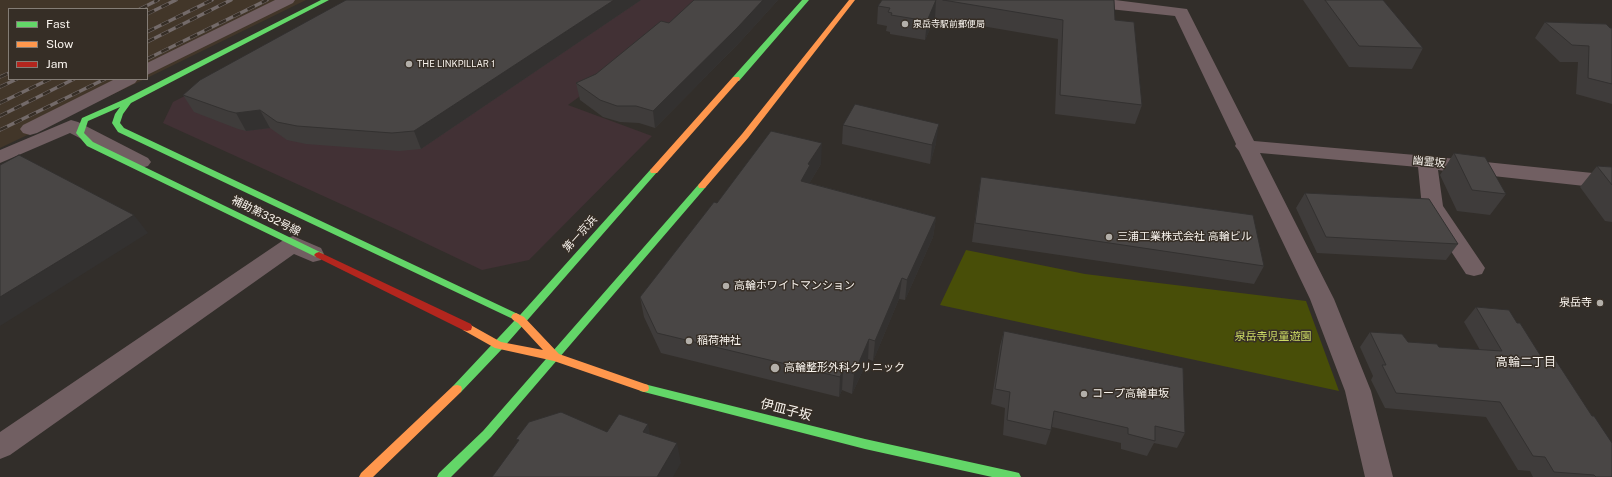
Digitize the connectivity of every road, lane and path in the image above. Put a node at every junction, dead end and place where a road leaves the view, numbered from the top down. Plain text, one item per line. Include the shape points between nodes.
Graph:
1 (287, 0) edge
2 (326, 0) edge
3 (806, 0) edge
4 (852, 0) edge
5 (1072, 0) edge
6 (148, 70) edge
7 (127, 80) edge
8 (128, 101) junction
9 (0, 144) edge
10 (1245, 146) junction
11 (0, 158) edge
12 (1427, 162) junction
13 (1612, 182) edge
14 (1474, 268) dead end
15 (521, 320) junction
16 (499, 345) junction
17 (555, 357) junction
18 (0, 447) edge
19 (365, 477) edge
20 (443, 477) edge
21 (1015, 477) edge
22 (1378, 477) edge

1 - 6 street
2 - 8 main road, 補助第332号線
3 - 15 main road, 第一京浜
4 - 17 main road via 745,136
5 - 10 street via 1181,12
7 - 9 street
8 - 15 main road, 補助第332号線 via 116,123 121,130
8 - 16 main road, 補助第332号線 via 85,120 80,133 90,144 453,320
10 - 12 street, 幽霊坂
10 - 22 street via 1322,299 1358,391
11 - 16 street via 71,126
12 - 13 street, 幽霊坂
12 - 14 street via 1433,207
15 - 16 main road, 第一京浜
15 - 17 main road
16 - 17 main road, 伊皿子坂
16 - 18 street via 293,244
16 - 19 main road, 第一京浜
17 - 20 main road via 487,434
17 - 21 main road, 伊皿子坂 via 637,386 865,444

